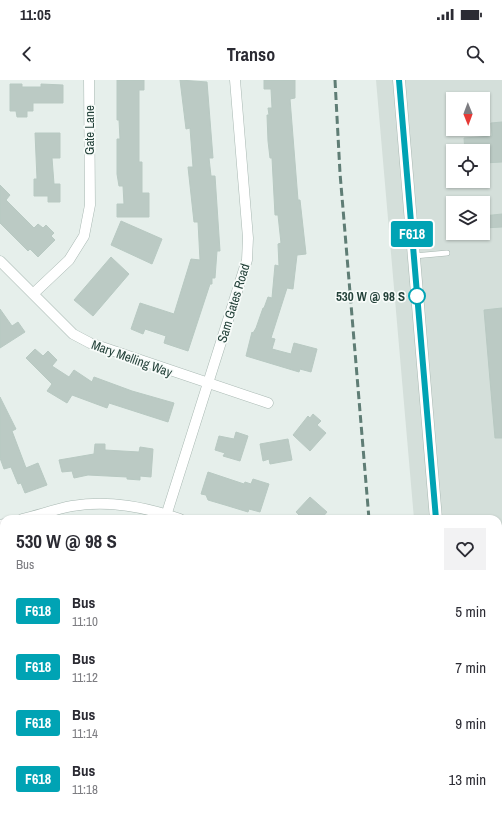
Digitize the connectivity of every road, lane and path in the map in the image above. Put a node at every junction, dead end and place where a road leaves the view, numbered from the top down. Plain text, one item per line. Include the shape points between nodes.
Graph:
1 (89, 80) edge
2 (235, 80) edge
3 (399, 80) edge
4 (446, 253) dead end
5 (413, 256) junction
6 (0, 261) edge
7 (33, 294) junction
8 (208, 384) junction
9 (268, 403) dead end
10 (37, 515) edge
11 (159, 515) edge
12 (167, 515) edge
13 (436, 515) edge

1 - 7 street, Gate Lane via 90,205 84,236 69,260
2 - 8 street, Sam Gates Road via 248,238 247,253
3 - 5 street
4 - 5 lane
5 - 13 street
6 - 7 street, Mary Melling Way
7 - 8 street, Mary Melling Way via 73,334 90,344
8 - 9 street, Mary Melling Way
8 - 12 street, Sam Gates Road
10 - 11 street via 71,506 121,504

